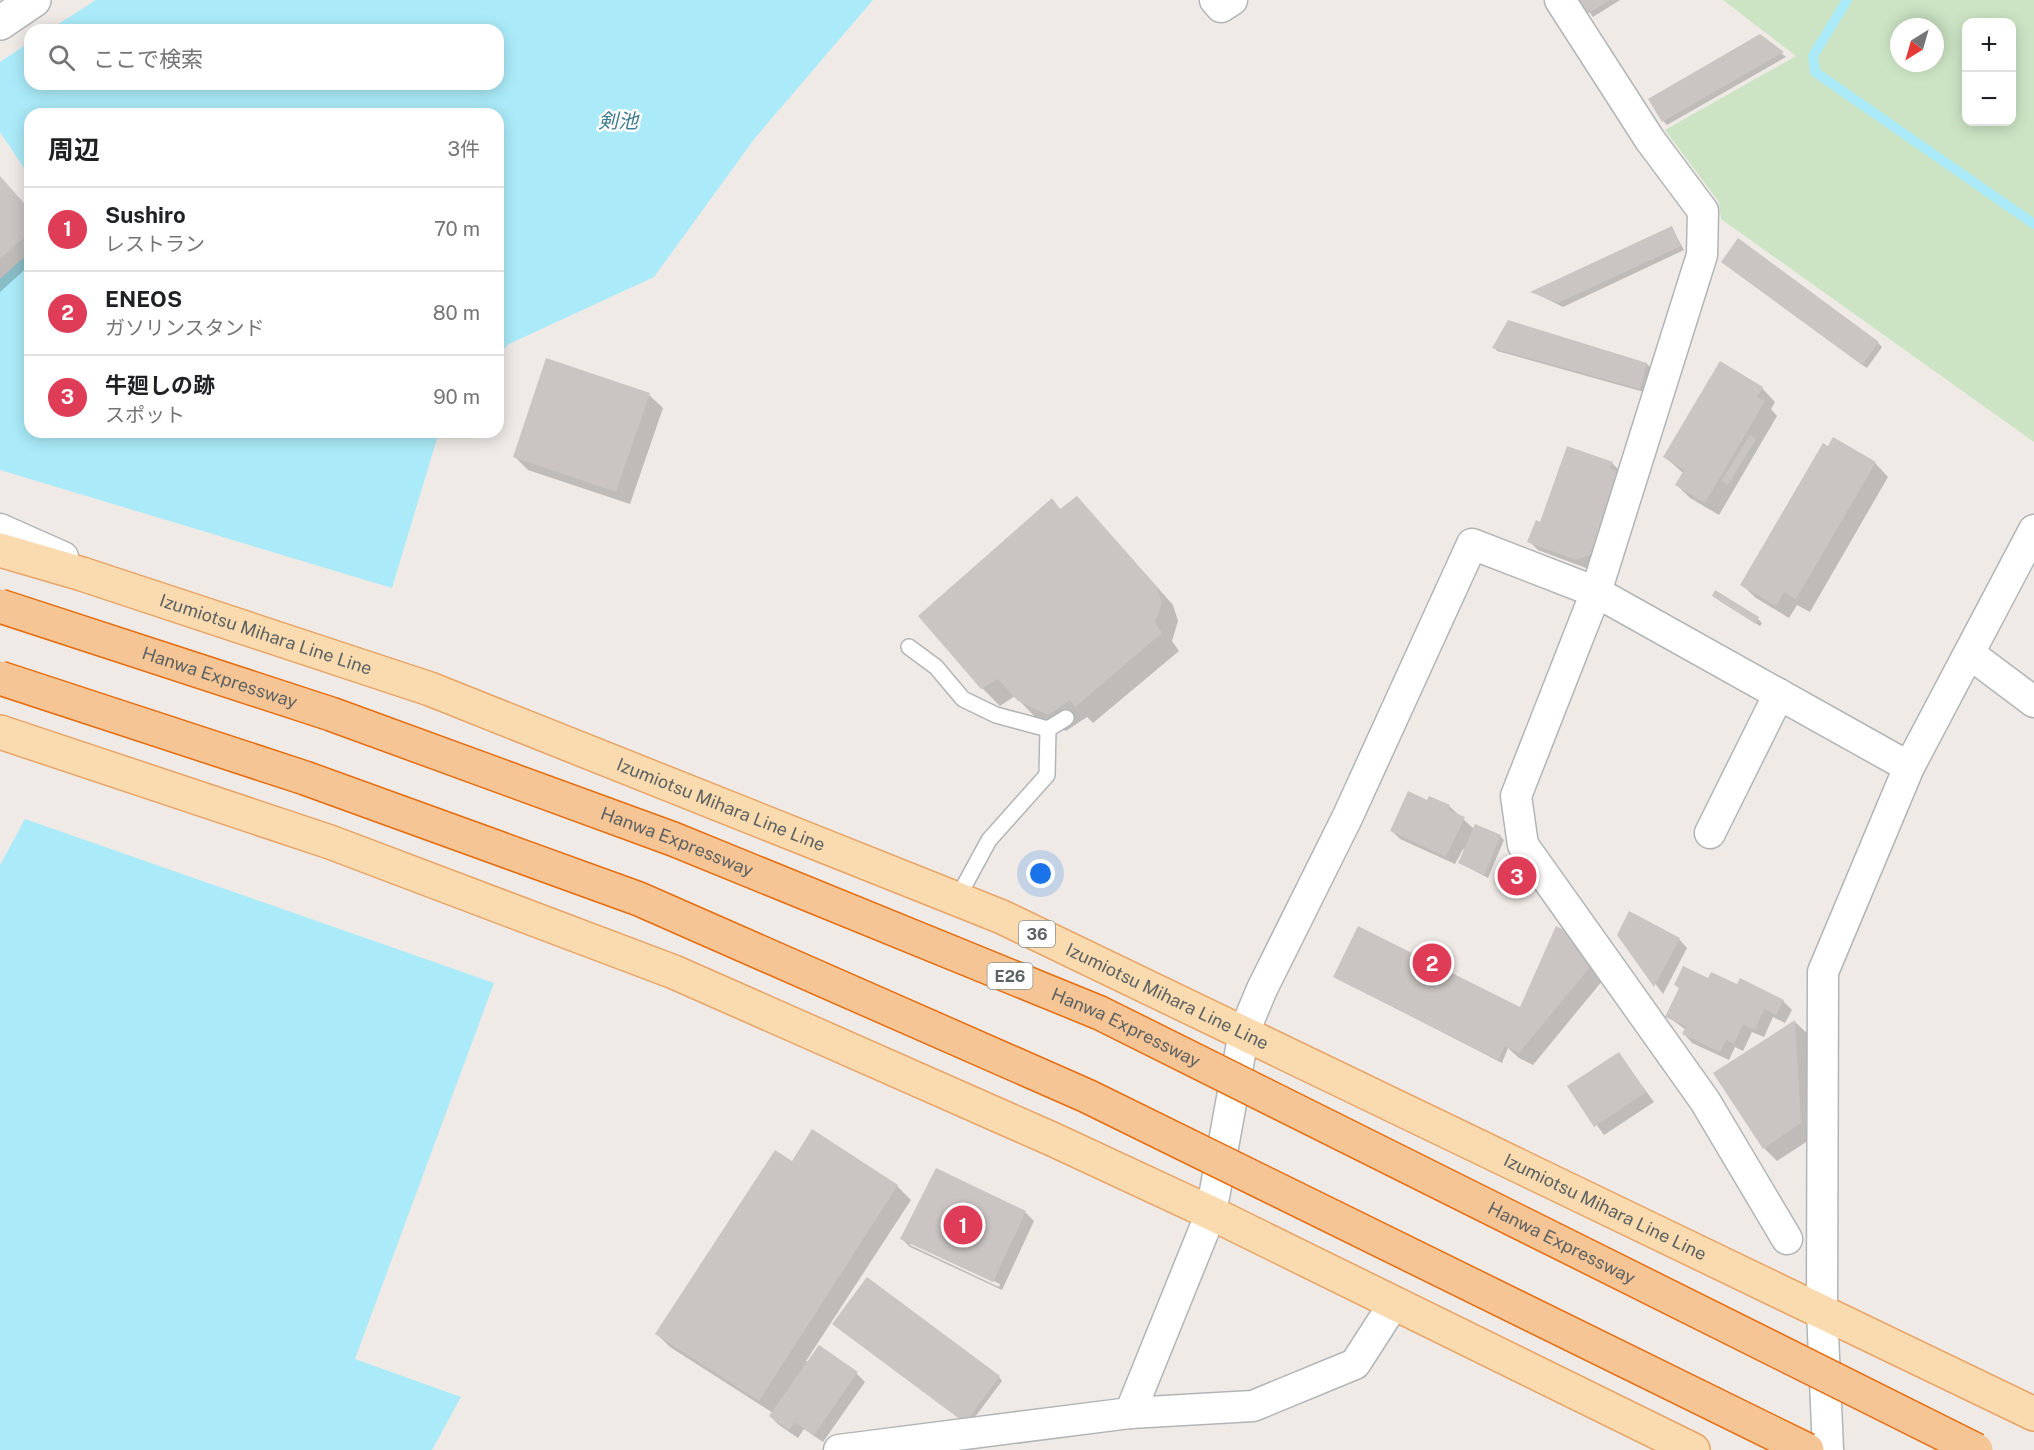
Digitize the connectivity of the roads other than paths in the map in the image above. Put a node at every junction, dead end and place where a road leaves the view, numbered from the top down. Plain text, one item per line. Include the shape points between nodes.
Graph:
1 (34, 0) edge
2 (1215, 0) edge
3 (1232, 0) edge
4 (1560, 0) edge
5 (0, 23) edge
6 (0, 529) edge
7 (2034, 530) edge
8 (0, 550) edge
9 (1596, 592) junction
10 (152, 597) junction
11 (0, 606) edge
12 (909, 647) dead end
13 (1970, 654) junction
14 (0, 678) edge
15 (1779, 694) junction
16 (2034, 702) edge
17 (1066, 718) dead end
18 (1048, 729) junction
19 (0, 732) edge
20 (1909, 767) junction
21 (1710, 833) dead end
22 (957, 899) junction
23 (1244, 1032) junction
24 (1211, 1213) junction
25 (1787, 1239) dead end
26 (1394, 1305) junction
27 (1822, 1310) junction
28 (1130, 1413) junction
29 (2034, 1414) edge
30 (839, 1450) edge
31 (1693, 1450) edge
32 (1807, 1450) edge
33 (1828, 1450) edge
34 (1976, 1450) edge

1 - 5 street
2 - 3 street via 1221,7
4 - 9 street via 1650,140 1703,211 1702,255
6 - 10 street
7 - 13 street
8 - 10 main road, Izumiotsu Mihara Line Line / 36
9 - 15 street
9 - 23 street via 1472,543
9 - 25 street via 1516,796 1523,845 1705,1101
10 - 22 main road, Izumiotsu Mihara Line Line / 36 via 430,689
11 - 34 highway, Hanwa Expressway / E26, bridge via 331,714 673,839 1100,1013
12 - 18 lane via 936,667 963,699 996,715
13 - 16 street
13 - 20 street
14 - 32 highway, bridge via 305,778 639,899 1087,1096
15 - 20 street
15 - 21 street
17 - 18 lane
18 - 22 lane via 1047,775 989,840
19 - 24 main road via 330,842 674,972
20 - 27 street via 1823,972
22 - 23 main road, Izumiotsu Mihara Line Line / 36
23 - 24 street
23 - 27 main road, Izumiotsu Mihara Line Line / 36
24 - 26 main road
24 - 28 street
26 - 28 street via 1355,1364 1253,1406
26 - 31 main road
27 - 29 main road, Izumiotsu Mihara Line Line / 36
27 - 33 street
28 - 30 street

